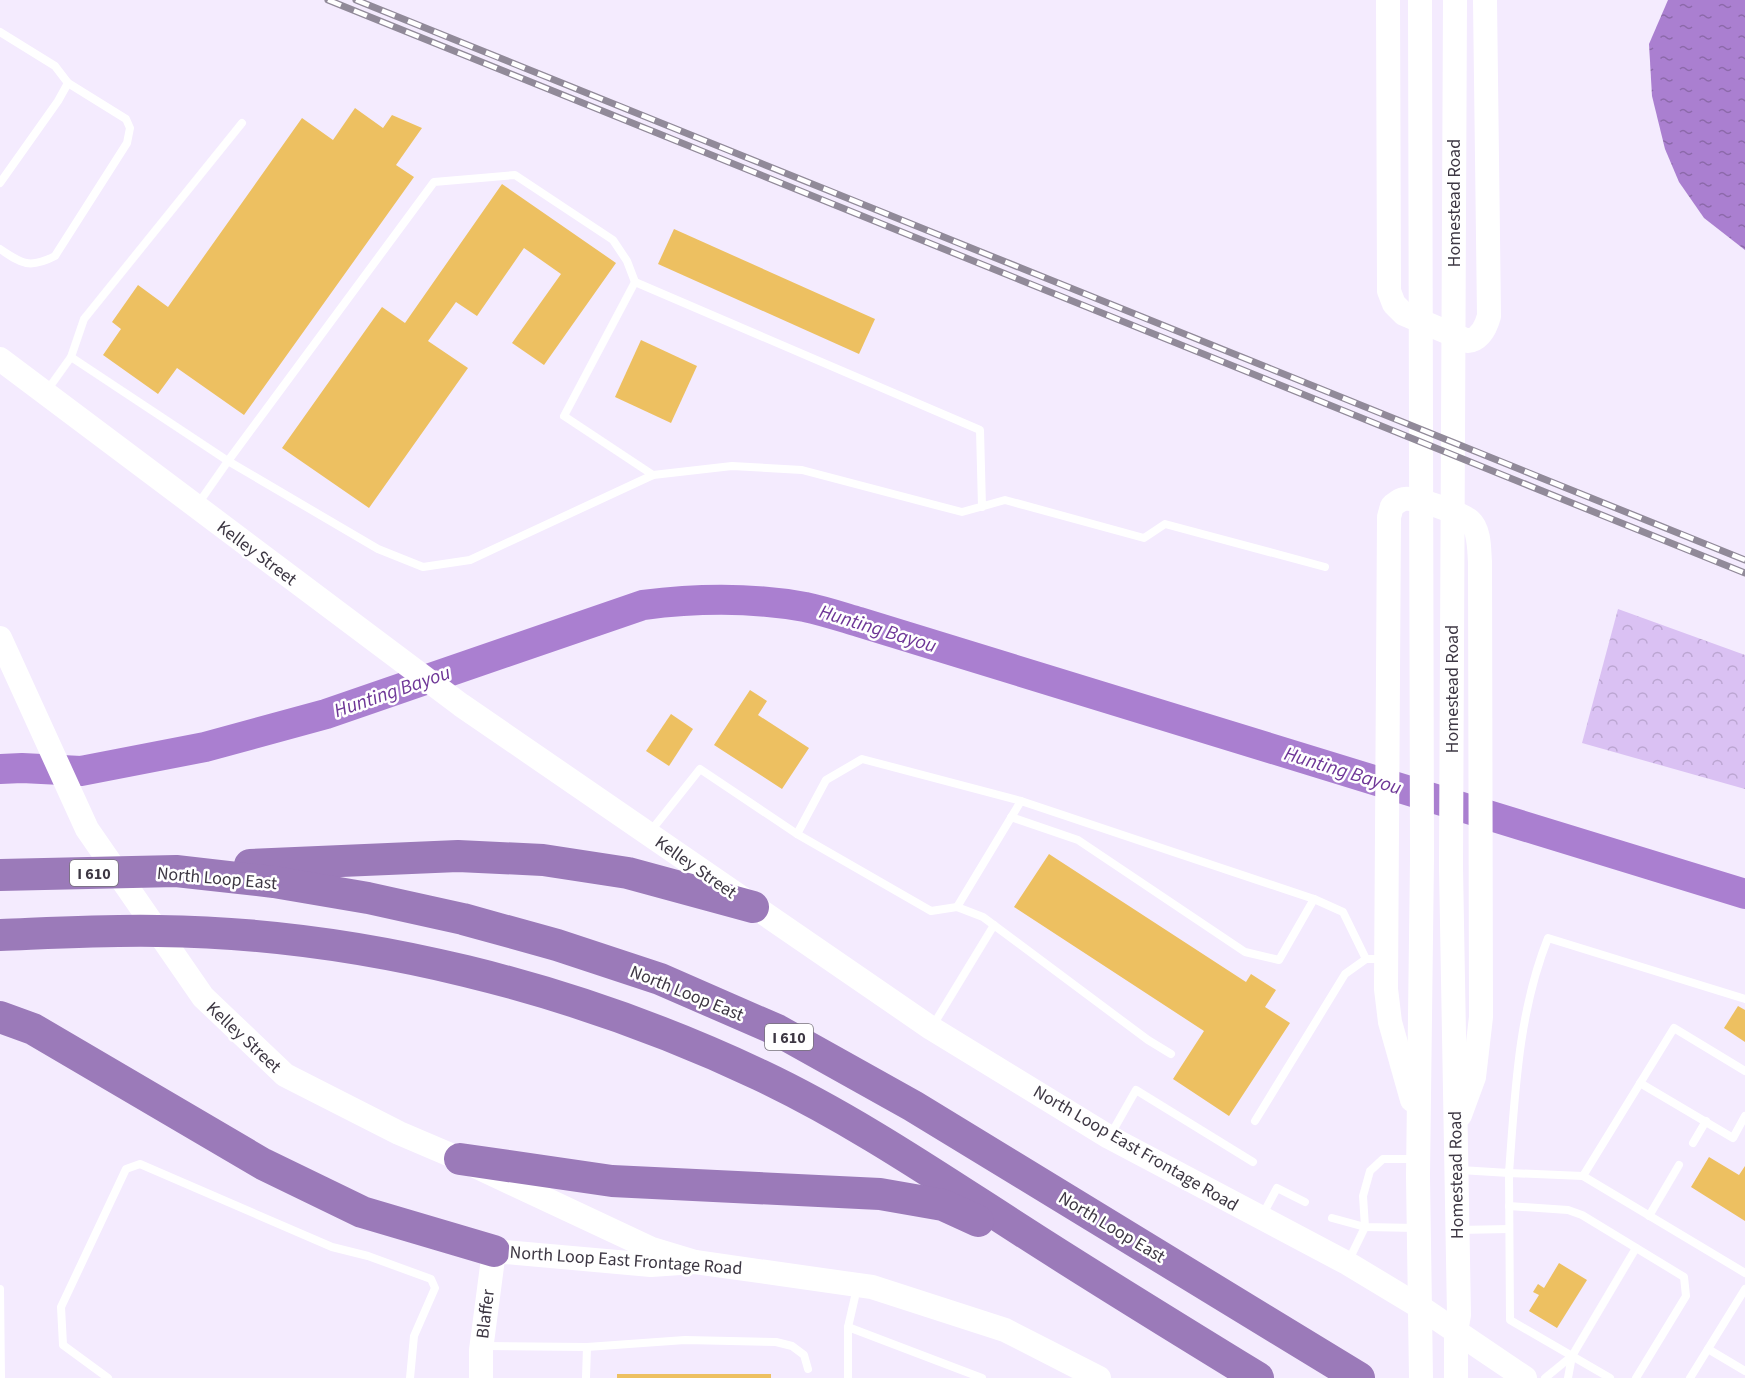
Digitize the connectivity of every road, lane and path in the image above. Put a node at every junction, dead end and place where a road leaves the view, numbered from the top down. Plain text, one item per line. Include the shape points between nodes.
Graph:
1 (1388, 0) edge
2 (1455, 0) edge
3 (1485, 0) edge
4 (1420, 10) edge
5 (0, 32) edge
6 (68, 83) junction
7 (242, 123) dead end
8 (0, 183) edge
9 (0, 249) edge
10 (635, 282) junction
11 (71, 357) junction
12 (0, 359) edge
13 (45, 394) junction
14 (228, 461) junction
15 (653, 476) junction
16 (196, 507) junction
17 (982, 507) junction
18 (1325, 567) dead end
19 (4, 646) edge
20 (1021, 801) junction
21 (1011, 817) junction
22 (648, 834) junction
23 (796, 834) junction
24 (176, 871) junction
25 (0, 875) edge
26 (1314, 898) junction
27 (753, 907) junction
28 (957, 907) junction
29 (994, 925) junction
30 (0, 935) edge
31 (1376, 959) junction
32 (1745, 999) edge
33 (0, 1017) edge
34 (931, 1028) junction
35 (1171, 1054) dead end
36 (1745, 1071) edge
37 (1640, 1083) junction
38 (1745, 1116) edge
39 (1255, 1120) dead end
40 (1706, 1121) junction
41 (1419, 1126) junction
42 (1455, 1129) junction
43 (1109, 1137) junction
44 (1693, 1143) dead end
45 (460, 1159) junction
46 (1419, 1159) junction
47 (1253, 1162) dead end
48 (1679, 1165) dead end
49 (1456, 1170) junction
50 (1509, 1173) junction
51 (1583, 1176) junction
52 (1305, 1202) dead end
53 (1509, 1206) junction
54 (1649, 1216) junction
55 (1332, 1218) dead end
56 (1261, 1219) junction
57 (1365, 1227) junction
58 (1419, 1228) junction
59 (1509, 1229) junction
60 (1457, 1230) junction
61 (1636, 1248) junction
62 (494, 1251) junction
63 (695, 1262) junction
64 (1347, 1263) junction
65 (1080, 1268) junction
66 (1745, 1273) edge
67 (858, 1285) junction
68 (0, 1289) edge
69 (1745, 1289) edge
70 (1420, 1307) junction
71 (848, 1327) junction
72 (1456, 1331) junction
73 (481, 1346) junction
74 (587, 1347) junction
75 (1708, 1349) junction
76 (1572, 1356) junction
77 (808, 1369) dead end
78 (1745, 1371) edge
79 (1348, 1372) edge
80 (1092, 1376) edge
81 (1, 1378) edge
82 (108, 1378) edge
83 (410, 1378) edge
84 (481, 1378) edge
85 (586, 1378) edge
86 (848, 1378) edge
87 (982, 1378) edge
88 (1258, 1378) edge
89 (1421, 1378) edge
90 (1456, 1378) edge
91 (1525, 1378) edge
92 (1545, 1378) edge
93 (1568, 1378) edge
94 (1610, 1378) edge
95 (1636, 1378) edge
96 (1690, 1378) edge

1 - 3 main road via 1389,291 1404,314 1468,341 1486,328 1489,316
2 - 42 main road, Homestead Road via 1450,867
4 - 41 main road, Homestead Road
5 - 6 lane via 55,66
6 - 8 lane
6 - 9 lane via 126,119 130,128 127,143 55,256 39,265 20,262
7 - 11 lane via 84,320
10 - 14 lane via 614,240 515,175 434,182
10 - 15 lane via 564,416
10 - 17 lane via 980,430
11 - 13 lane
11 - 14 lane
12 - 13 main road, Kelley Street
13 - 16 main road, Kelley Street
14 - 15 lane via 378,549 423,567 470,561
14 - 16 lane
15 - 17 lane via 732,466 802,470 962,512
16 - 22 main road, Kelley Street via 461,705
17 - 18 lane via 1005,500 1144,538 1165,524
19 - 45 main road, Kelley Street via 87,830 203,997 285,1075
20 - 21 lane
20 - 23 lane via 862,759 826,780
20 - 26 lane
21 - 26 lane via 1078,840 1245,952 1279,960
21 - 28 lane
22 - 23 lane via 700,768
22 - 27 main road, Kelley Street
23 - 28 lane via 931,911
24 - 25 highway, North Loop East / I 610
24 - 27 highway via 286,862 458,856 543,861 628,873
24 - 79 highway, North Loop East / I 610 via 274,882 410,907 557,945 660,979 777,1030 913,1106
26 - 31 lane via 1343,912
27 - 34 main road, North Loop East Frontage Road
28 - 29 lane
29 - 34 lane
29 - 35 lane
30 - 65 highway, I 610 via 158,931 264,937 364,951 534,988 650,1027 761,1076 872,1135
31 - 39 lane via 1345,974
31 - 41 main road
31 - 42 main road via 1387,860 1389,517 1392,506 1401,499 1412,498 1472,522 1480,562 1480,1017 1474,1077
32 - 50 lane via 1548,939 1539,959 1525,1019
33 - 62 highway via 33,1029 263,1164 362,1212
34 - 43 main road, North Loop East Frontage Road
36 - 37 lane via 1674,1028
37 - 40 lane
37 - 51 lane
38 - 40 lane via 1733,1138
40 - 44 lane
41 - 46 main road, Homestead Road
42 - 49 main road, Homestead Road
43 - 47 lane via 1136,1090
43 - 56 main road, North Loop East Frontage Road
45 - 63 main road, Kelley Street via 652,1249
45 - 65 highway via 612,1181 880,1194 943,1205
46 - 57 lane via 1383,1159 1370,1171 1363,1196
46 - 58 main road, Homestead Road
48 - 54 lane
49 - 50 lane
49 - 60 main road, Homestead Road
50 - 51 lane
50 - 53 lane
51 - 54 lane
52 - 56 lane via 1277,1188
53 - 59 lane
53 - 61 lane via 1568,1210
54 - 66 lane
55 - 57 lane
56 - 64 main road, North Loop East Frontage Road
57 - 58 lane
57 - 64 lane
58 - 70 main road, Homestead Road
59 - 60 lane
59 - 76 lane via 1510,1320
60 - 72 main road, Homestead Road
61 - 76 lane
61 - 95 lane via 1684,1277 1686,1296
62 - 63 main road, North Loop East Frontage Road via 651,1265
62 - 73 main road, Blaffer
63 - 67 main road, North Loop East Frontage Road
64 - 70 main road, North Loop East Frontage Road
65 - 88 highway, I 610
67 - 71 lane
67 - 80 main road, North Loop East Frontage Road via 1005,1330
68 - 81 lane
69 - 75 lane
70 - 72 main road, North Loop East Frontage Road
70 - 89 main road, Homestead Road
71 - 86 lane
71 - 87 lane
72 - 90 main road, Homestead Road
72 - 91 main road, North Loop East Frontage Road
73 - 74 lane
73 - 84 main road, Blaffer
74 - 77 lane via 685,1340 776,1342 792,1346 804,1355
74 - 85 lane
75 - 78 lane
75 - 96 lane
76 - 92 lane
76 - 93 lane
76 - 94 lane
82 - 83 lane via 63,1345 61,1307 126,1169 140,1164 332,1247 431,1279 435,1288 414,1336

